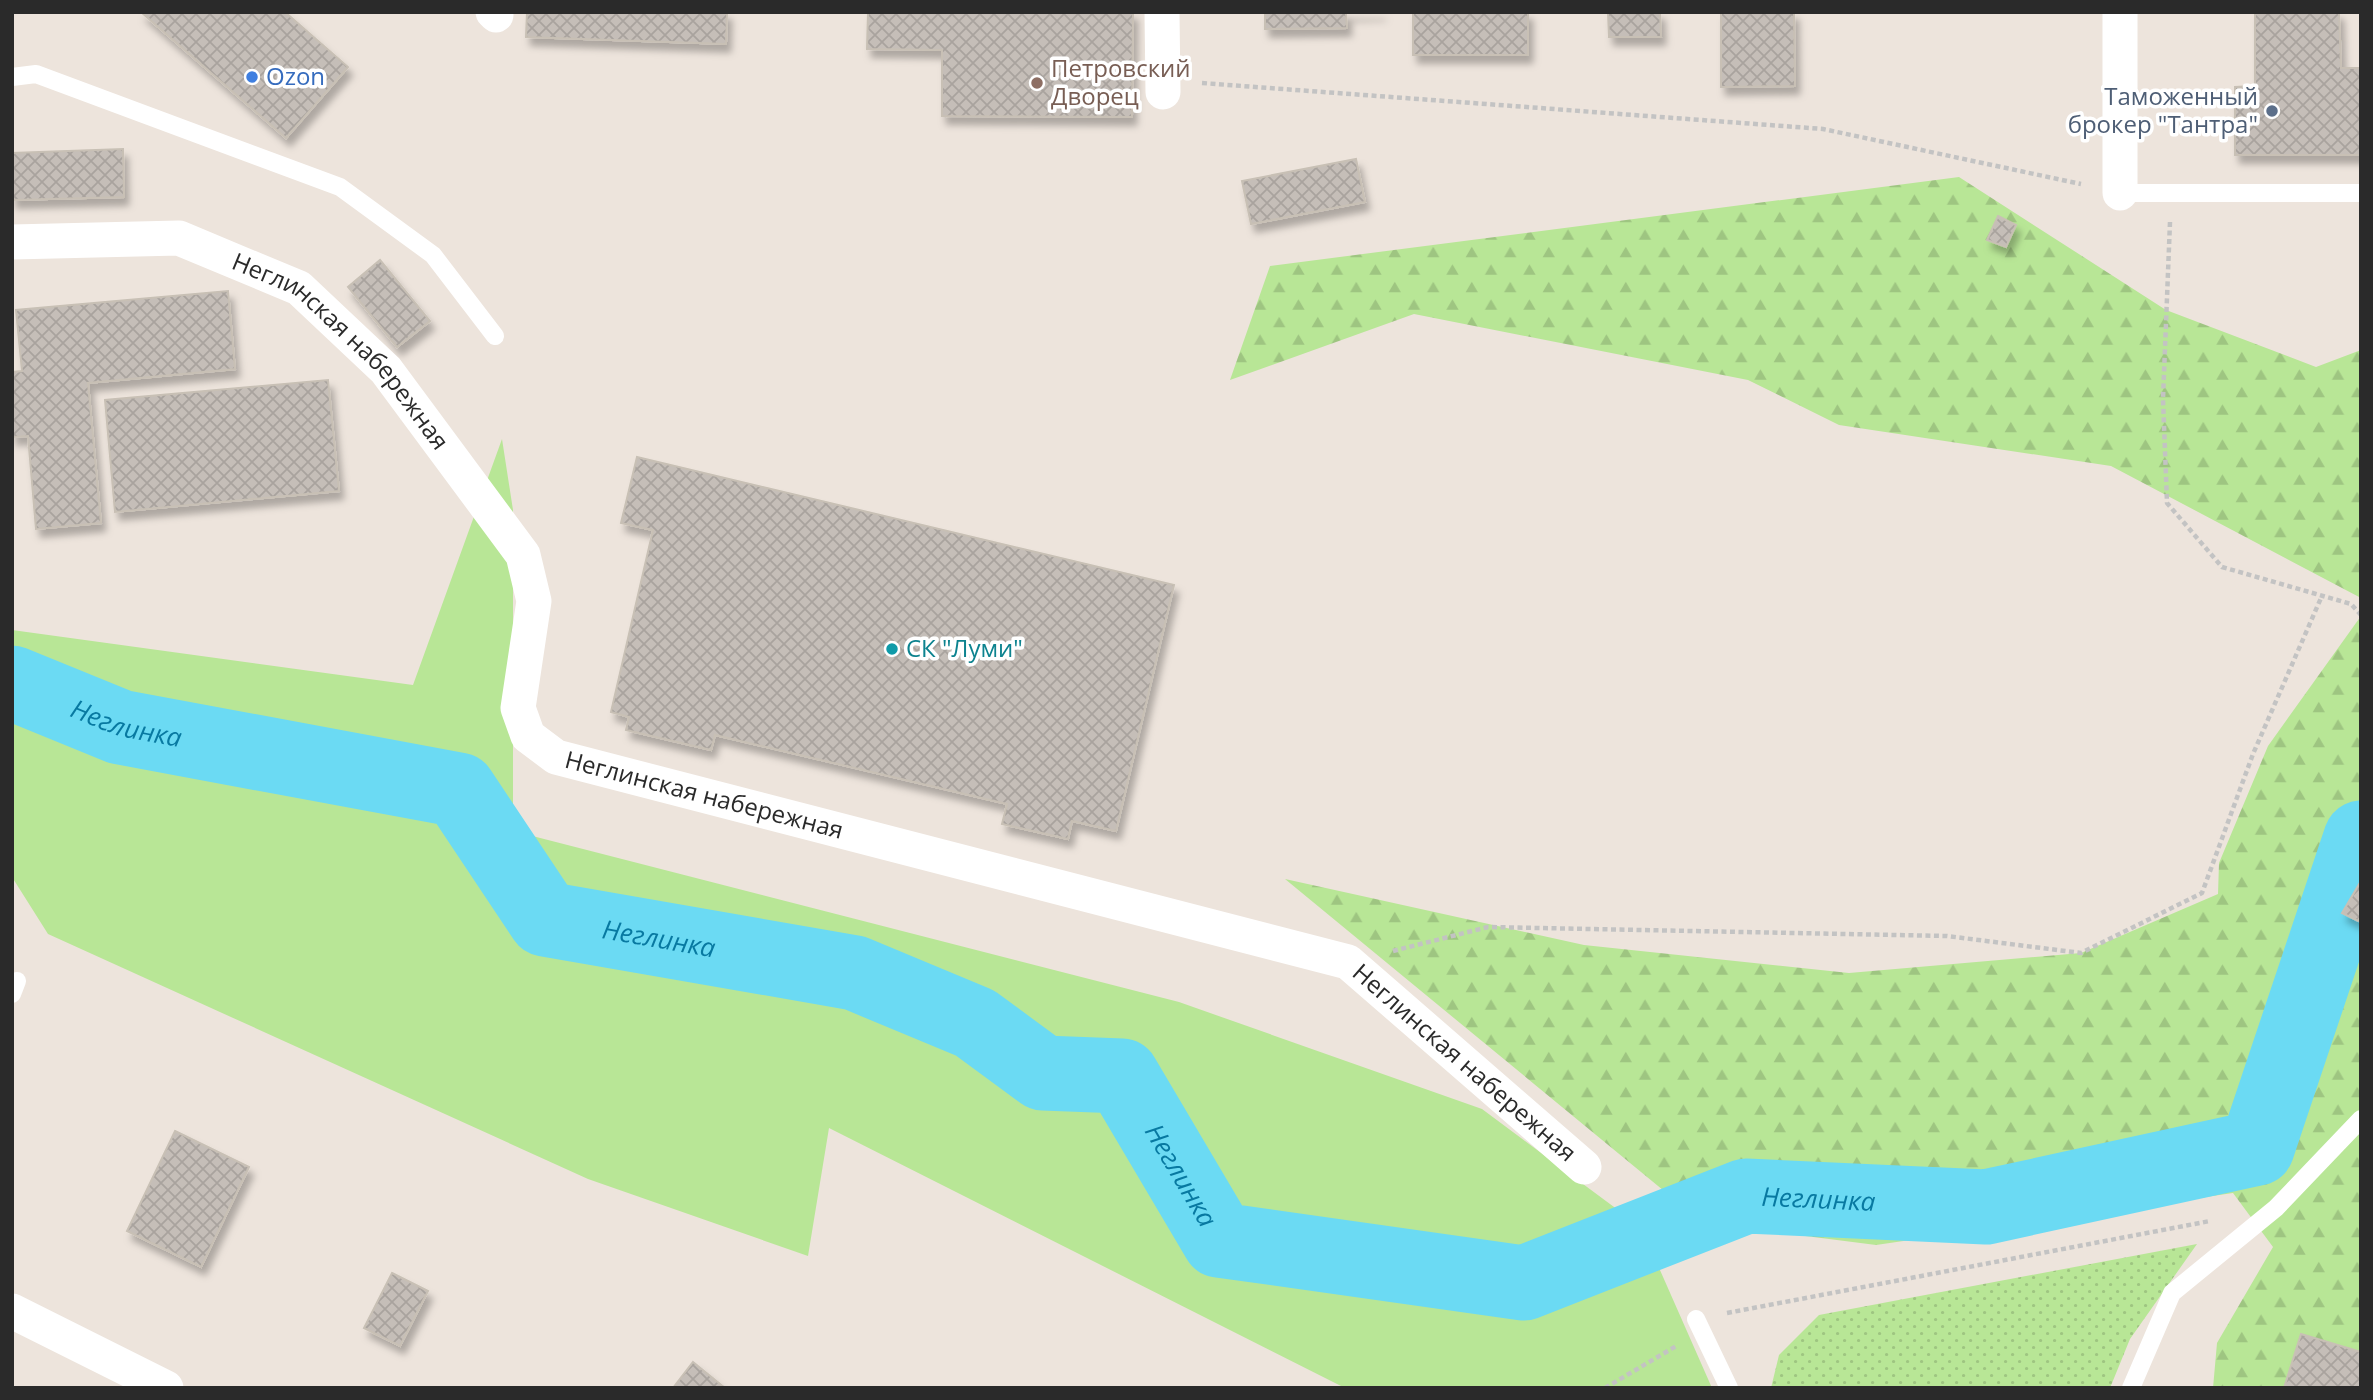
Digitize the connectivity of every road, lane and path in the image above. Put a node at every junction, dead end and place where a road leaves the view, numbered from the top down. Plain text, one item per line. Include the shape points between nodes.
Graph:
1 (1162, 12) edge
2 (2120, 12) edge
3 (12, 77) edge
4 (1163, 86) joint
5 (2120, 192) junction
6 (2171, 193) junction
7 (2361, 193) edge
8 (12, 242) edge
9 (495, 336) dead end
10 (2321, 598) junction
11 (2361, 615) edge
12 (1348, 962) junction
13 (2361, 1119) edge
14 (1584, 1167) dead end
15 (2276, 1208) junction
16 (12, 1311) edge
17 (1696, 1319) junction
18 (166, 1388) edge
19 (1605, 1388) edge
20 (1729, 1388) edge
21 (2131, 1388) edge

1 - 4 street
2 - 5 street
3 - 9 lane via 36,75 340,187 433,255
4 - 5 path via 1823,130
5 - 6 lane
6 - 7 lane
6 - 10 path via 2163,399 2167,503 2222,567
8 - 12 street, Неглинская набережная via 178,237 299,288 386,370 523,555 534,601 518,708 528,736 556,757
10 - 11 path via 2351,604
10 - 12 path via 2253,754 2202,893 2081,953 1947,936 1488,927
12 - 14 street, Неглинская набережная
13 - 15 lane
15 - 17 path
15 - 21 lane via 2172,1293
16 - 18 street
17 - 19 path via 1690,1337
17 - 20 lane

